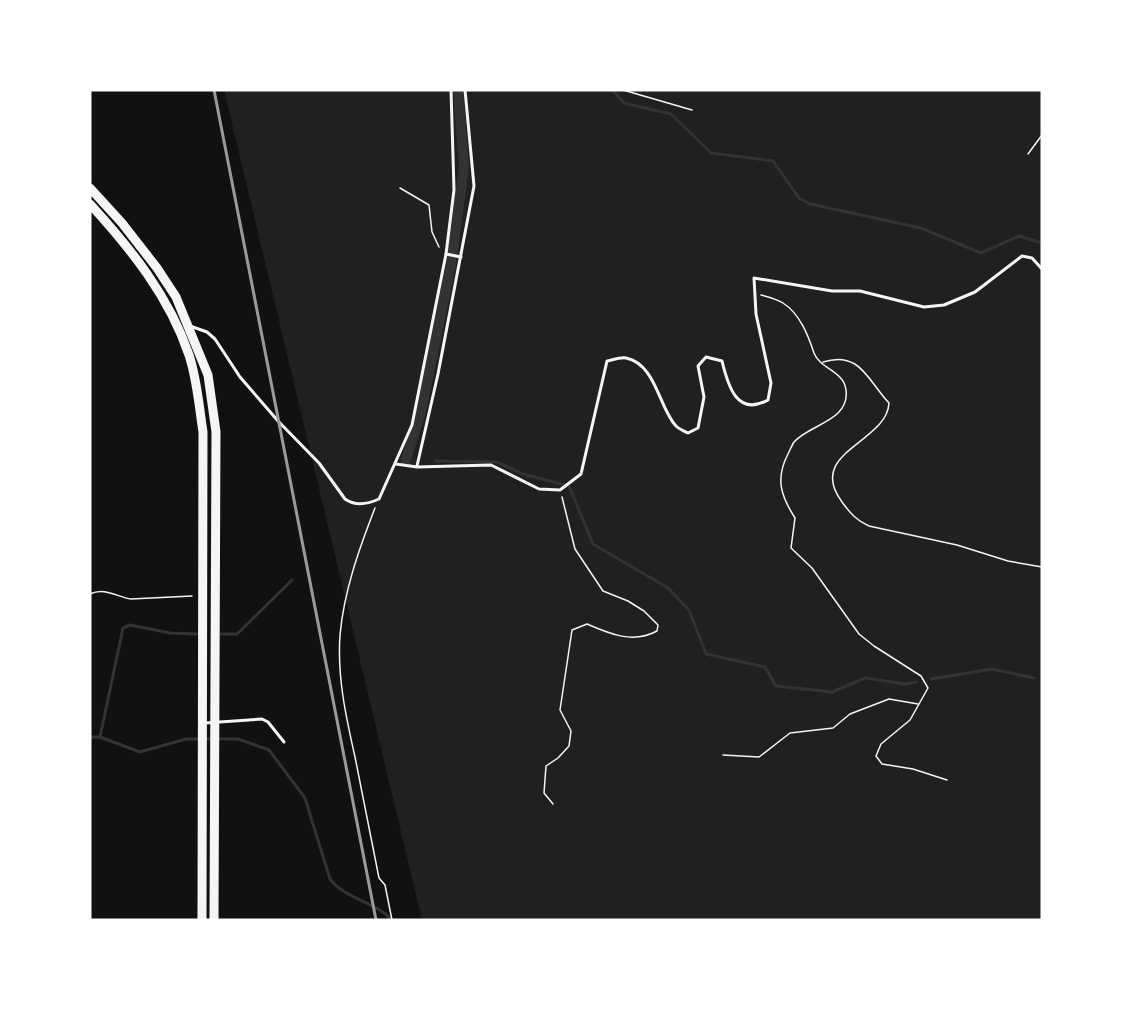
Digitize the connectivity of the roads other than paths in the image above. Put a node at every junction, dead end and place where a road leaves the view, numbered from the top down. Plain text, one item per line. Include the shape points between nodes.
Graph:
1 (451, 90) edge
2 (465, 90) edge
3 (90, 188) edge
4 (90, 204) edge
5 (446, 254) junction
6 (461, 257) junction
7 (1042, 269) edge
8 (189, 326) junction
9 (396, 464) junction
10 (417, 466) junction
11 (203, 723) junction
12 (214, 723) junction
13 (284, 742) dead end
14 (202, 920) edge
15 (214, 920) edge

1 - 5 lane via 454,190
2 - 6 lane via 474,186
3 - 8 main road via 157,268
4 - 11 main road via 167,302 195,380 203,432
5 - 6 lane
5 - 9 lane via 412,426
6 - 10 lane
7 - 10 lane via 1032,258 1022,256 975,292 944,305 924,307 860,291 832,291 754,278 756,314 771,383 768,400 757,406 744,404 732,393 722,361 706,357 698,366 704,397 702,412 698,428 688,433 677,427 641,367 626,358 607,361 581,474 560,490 539,489 491,465
8 - 9 lane via 215,339 240,377 319,463 345,499 364,504 379,498
8 - 12 main road via 208,375 216,432
9 - 10 lane
11 - 12 lane
11 - 14 main road
12 - 13 lane via 262,719
12 - 15 main road

